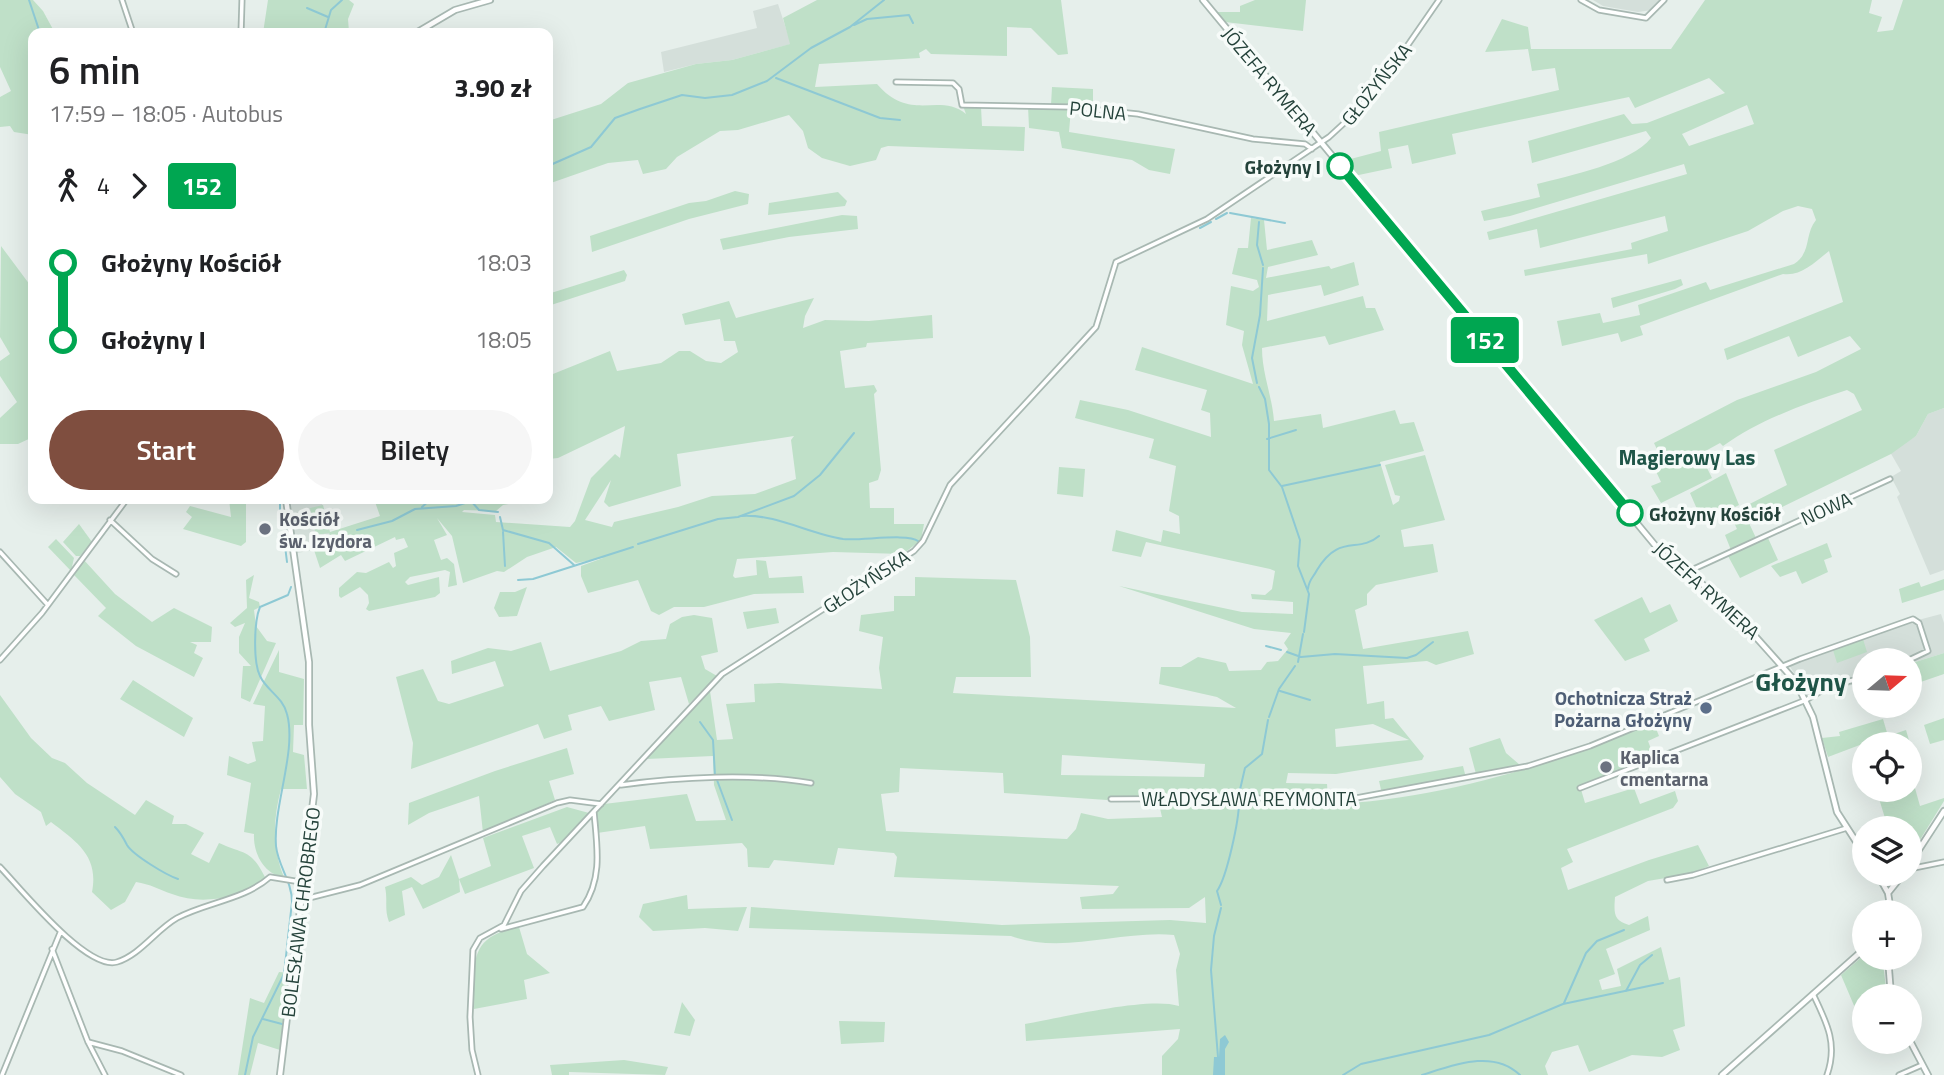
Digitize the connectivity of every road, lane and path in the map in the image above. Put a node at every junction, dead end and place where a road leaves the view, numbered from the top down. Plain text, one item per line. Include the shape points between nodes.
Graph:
1 (122, 0) edge
2 (242, 0) edge
3 (490, 0) edge
4 (1203, 0) edge
5 (1439, 0) edge
6 (1581, 0) edge
7 (1664, 0) edge
8 (131, 28) edge
9 (241, 28) edge
10 (424, 28) edge
11 (896, 82) dead end
12 (1322, 143) junction
13 (1312, 149) junction
14 (1891, 479) dead end
15 (123, 504) edge
16 (287, 504) edge
17 (110, 520) junction
18 (0, 552) edge
19 (1685, 573) junction
20 (176, 574) dead end
21 (48, 605) junction
22 (1922, 654) edge
23 (0, 660) edge
24 (1784, 665) junction
25 (1852, 680) edge
26 (1807, 700) junction
27 (811, 783) dead end
28 (619, 785) junction
29 (1580, 788) dead end
30 (1111, 799) dead end
31 (601, 804) junction
32 (1944, 811) edge
33 (594, 812) junction
34 (1847, 828) junction
35 (1852, 836) edge
36 (1922, 846) edge
37 (1944, 862) edge
38 (1922, 865) edge
39 (0, 867) edge
40 (1667, 880) dead end
41 (301, 882) junction
42 (1884, 886) edge
43 (1894, 886) edge
44 (1888, 893) junction
45 (300, 900) junction
46 (1889, 900) edge
47 (499, 929) junction
48 (60, 933) junction
49 (52, 949) junction
50 (1852, 960) edge
51 (1813, 994) junction
52 (88, 1042) junction
53 (1916, 1054) edge
54 (1922, 1065) junction
55 (2, 1075) edge
56 (105, 1075) edge
57 (181, 1075) edge
58 (280, 1075) edge
59 (478, 1075) edge
60 (1722, 1075) edge
61 (1827, 1075) edge
62 (1899, 1075) edge
63 (1928, 1075) edge

1 - 8 street
2 - 9 street
3 - 10 street via 455,10
4 - 12 street, JÓZEFA RYMERA
5 - 12 street, GŁOŻYŃSKA via 1354,114
6 - 7 street via 1599,10 1646,18
11 - 13 street, POLNA via 953,83 962,105 1070,107 1138,114 1253,139 1305,144
12 - 13 street, GŁOŻYŃSKA
12 - 19 street, JÓZEFA RYMERA via 1657,547
13 - 28 street, GŁOŻYŃSKA via 1207,219 1116,262 1096,327 950,485 914,551 722,674
14 - 19 street, NOWA
15 - 17 street
16 - 41 street, BOLESŁAWA CHROBREGO via 309,662 313,810
17 - 20 street via 152,559
17 - 21 street
18 - 21 street
19 - 24 street, JÓZEFA RYMERA via 1721,598
21 - 23 street
22 - 24 street, WŁADYSŁAWA REYMONTA via 1928,651 1919,623 1913,619
24 - 26 street, JÓZEFA RYMERA
24 - 30 street, WŁADYSŁAWA REYMONTA via 1590,746 1465,780 1340,801
25 - 26 street via 1831,685
26 - 29 street
26 - 34 street, JÓZEFA RYMERA via 1835,805
27 - 28 street via 682,778
28 - 31 street, GŁOŻYŃSKA
31 - 33 street, GŁOŻYŃSKA
31 - 45 street via 557,803 360,885
32 - 36 street
33 - 47 street, GŁOŻYŃSKA via 521,891
33 - 47 street via 597,877 583,907
34 - 35 street, JÓZEFA RYMERA
34 - 40 street
37 - 38 street
39 - 48 street
41 - 45 street, BOLESŁAWA CHROBREGO
41 - 48 street via 270,877 245,893 197,908 160,928 129,957 114,963 99,960
42 - 44 street
43 - 44 street
44 - 46 street
45 - 58 street, BOLESŁAWA CHROBREGO
47 - 59 street, GŁOŻYŃSKA via 480,938 473,950 470,1017
48 - 49 street
49 - 52 street
49 - 55 street
50 - 51 street
51 - 60 street
51 - 61 street via 1833,1042
52 - 56 street
52 - 57 street
53 - 54 street
54 - 62 street
54 - 63 street

